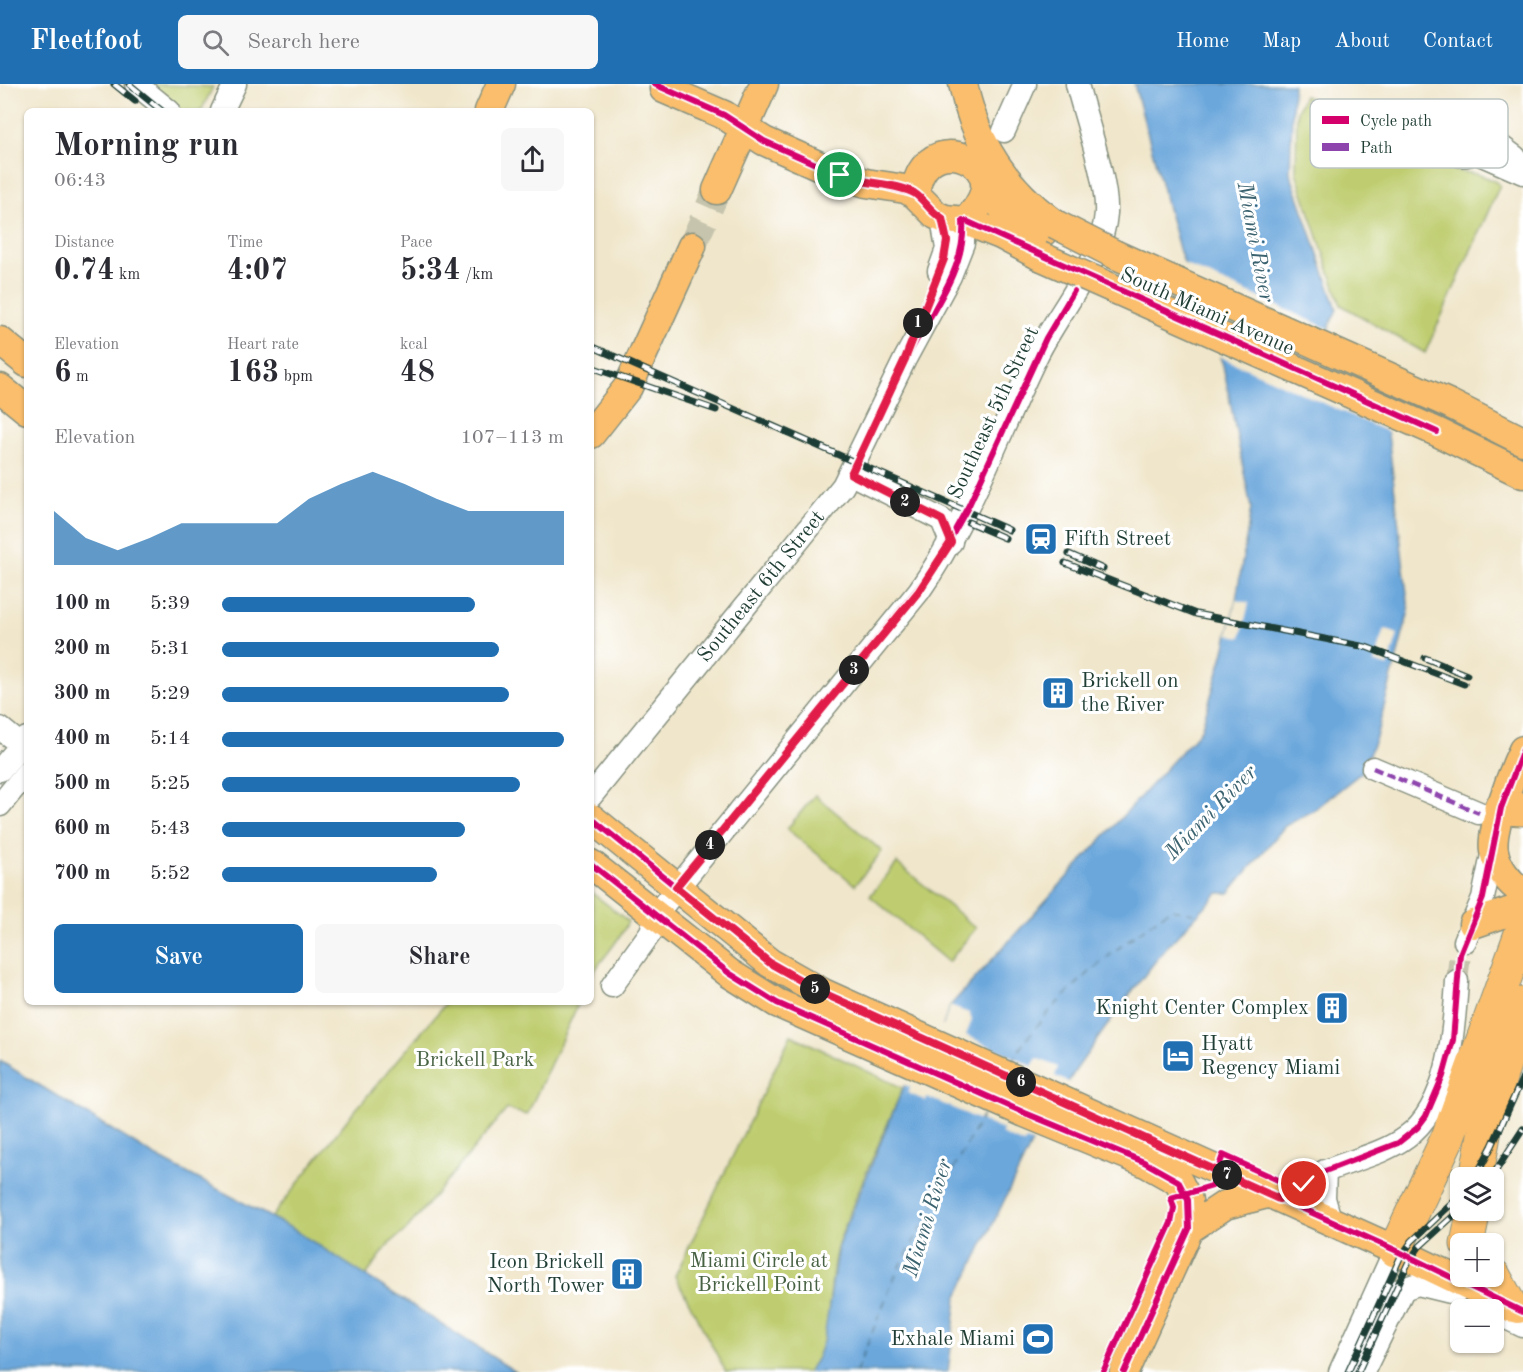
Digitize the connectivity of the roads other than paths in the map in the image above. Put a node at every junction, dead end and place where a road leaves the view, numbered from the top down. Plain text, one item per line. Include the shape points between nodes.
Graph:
1 (136, 84) edge
2 (235, 84) edge
3 (501, 84) edge
4 (764, 84) edge
5 (950, 84) edge
6 (963, 84) edge
7 (1025, 84) edge
8 (1077, 84) edge
9 (664, 89) dead end
10 (165, 108) edge
11 (223, 108) edge
12 (490, 108) edge
13 (744, 129) junction
14 (1004, 131) dead end
15 (980, 174) junction
16 (717, 190) tunnel mouth
17 (915, 194) junction
18 (957, 220) junction
19 (1049, 238) junction
20 (692, 246) tunnel mouth
21 (960, 253) junction
22 (0, 341) edge
23 (905, 359) junction
24 (24, 361) edge
25 (0, 388) edge
26 (24, 408) edge
27 (594, 430) edge
28 (1523, 441) edge
29 (851, 474) junction
30 (1523, 474) edge
31 (951, 542) junction
32 (0, 728) edge
33 (24, 744) edge
34 (24, 746) edge
35 (1523, 750) edge
36 (1373, 768) dead end
37 (0, 770) edge
38 (24, 776) edge
39 (594, 792) edge
40 (0, 805) edge
41 (1501, 810) edge
42 (594, 820) edge
43 (1493, 850) junction
44 (594, 866) edge
45 (676, 887) junction
46 (1523, 892) edge
47 (1523, 907) edge
48 (656, 914) junction
49 (1473, 923) joint
50 (1523, 928) edge
51 (1457, 981) tunnel mouth
52 (612, 986) dead end
53 (1523, 1004) edge
54 (1129, 1143) junction
55 (1478, 1167) edge
56 (1325, 1171) junction
57 (1273, 1196) junction
58 (1331, 1223) junction
59 (1189, 1229) junction
60 (1395, 1250) junction
61 (1403, 1290) junction
62 (1372, 1298) junction
63 (1489, 1299) edge
64 (1492, 1299) edge
65 (1124, 1372) edge
66 (1340, 1372) edge
67 (1364, 1372) edge

1 - 10 street
2 - 11 street
3 - 12 main road
4 - 13 main road
5 - 15 main road, South Miami Avenue via 951,110 962,142
6 - 19 main road, South Miami Avenue via 974,124 990,158
7 - 14 street
8 - 31 street, Southeast 5th Street via 1106,211 1099,242 1037,355
9 - 13 main road via 724,115
13 - 16 main road
13 - 17 main road via 854,181
15 - 17 main road via 954,155 930,160 920,171
15 - 18 main road via 982,198
15 - 19 main road, South Miami Avenue via 1002,207
17 - 18 main road via 928,208
18 - 19 main road, South Miami Avenue via 1001,235
18 - 21 street, Southeast 6th Street via 964,234
18 - 23 street, Southeast 6th Street
19 - 21 street via 974,243
19 - 28 main road, South Miami Avenue, bridge via 1116,255 1450,404
19 - 30 main road, South Miami Avenue, bridge
20 - 27 main road via 628,387
21 - 23 street, Southeast 6th Street
22 - 24 main road
23 - 29 street, Southeast 6th Street
25 - 26 main road
29 - 31 street via 942,520
29 - 39 street, Southeast 6th Street
31 - 45 street, Southeast 5th Street via 919,591
32 - 33 street
34 - 37 street
35 - 41 main road
36 - 41 street
38 - 40 street
41 - 43 main road
42 - 45 main road
43 - 46 main road via 1505,876
43 - 49 street
44 - 48 main road
45 - 48 street, Southeast 5th Street
45 - 54 main road via 770,963
47 - 49 main road
48 - 52 street, Southeast 5th Street via 651,932
48 - 54 main road via 750,989 832,1029
50 - 60 highway via 1440,1156
51 - 56 street via 1453,1040 1426,1116 1398,1143
53 - 55 highway via 1486,1119
54 - 57 main road
54 - 59 main road via 1178,1181 1188,1200
56 - 57 street
56 - 58 street via 1324,1198
57 - 58 main road
57 - 59 main road via 1225,1205
58 - 60 main road
59 - 65 main road
60 - 62 street
60 - 64 main road
61 - 62 street
61 - 63 street via 1418,1284
61 - 67 street
62 - 66 street

